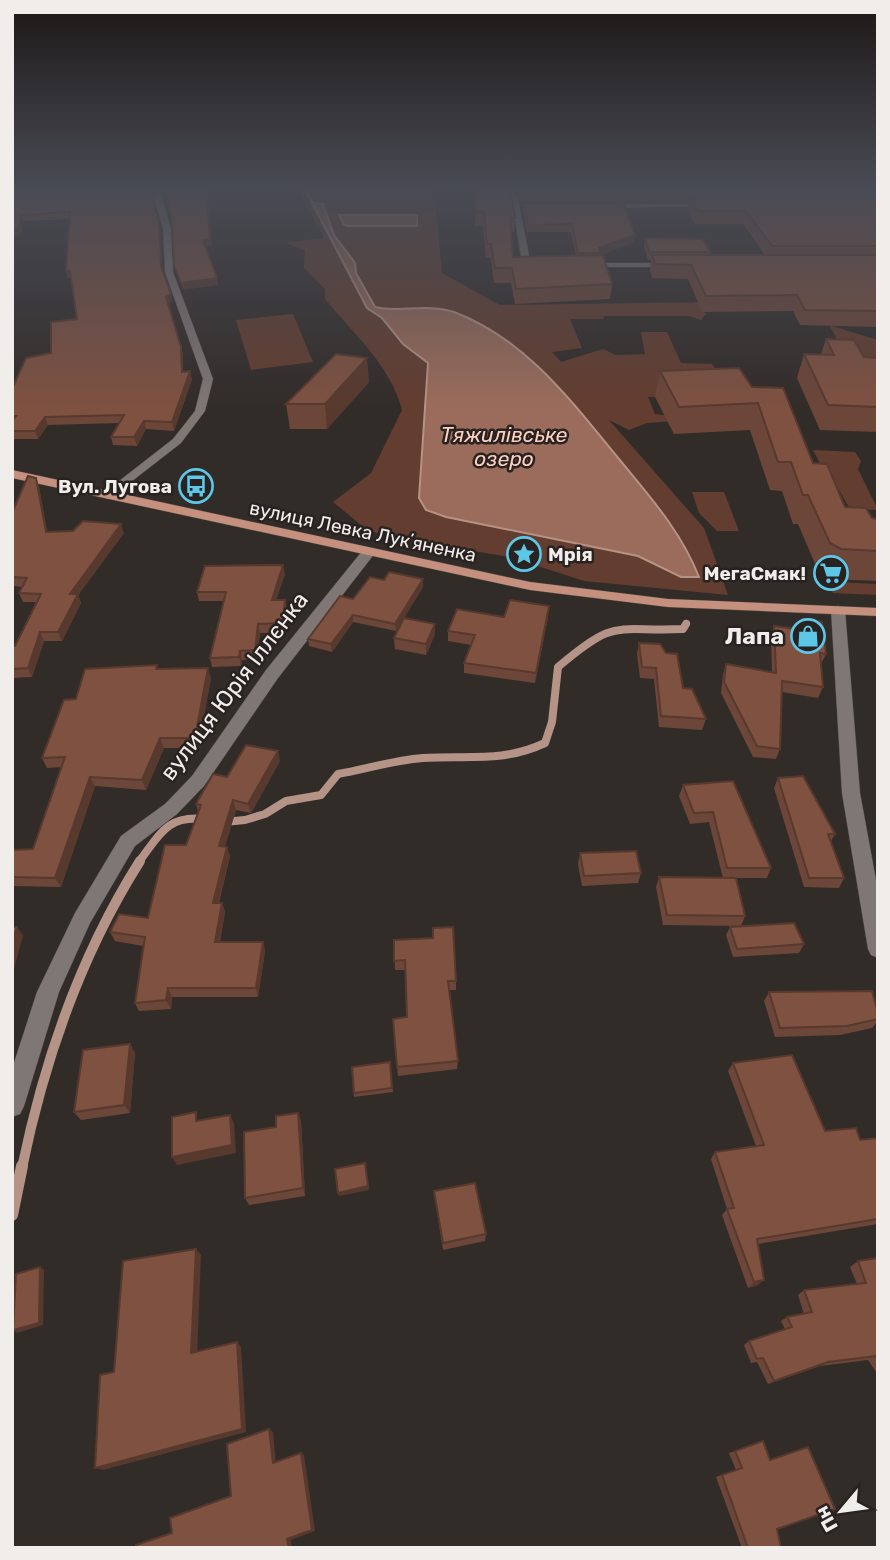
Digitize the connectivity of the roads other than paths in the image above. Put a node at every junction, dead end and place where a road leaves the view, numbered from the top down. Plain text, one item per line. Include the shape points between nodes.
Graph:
1 (169, 262) edge
2 (526, 262) edge
3 (552, 265) edge
4 (579, 265) edge
5 (688, 265) edge
6 (12, 474) edge
7 (109, 495) junction
8 (368, 552) junction
9 (838, 610) junction
10 (878, 612) edge
11 (878, 949) edge
12 (12, 1106) edge

1 - 7 street via 208,379 200,411 177,441
2 - 3 street
4 - 5 street
6 - 7 main road, вулиця Левка Лукʼяненка
7 - 8 main road, вулиця Левка Лукʼяненка
8 - 9 main road, вулиця Левка Лукʼяненка via 603,597
8 - 12 street, вулиця Юрія Іллєнка via 272,674 198,782 128,841 82,919 48,992
9 - 10 main road, вулиця Левка Лукʼяненка
9 - 11 street via 850,793

